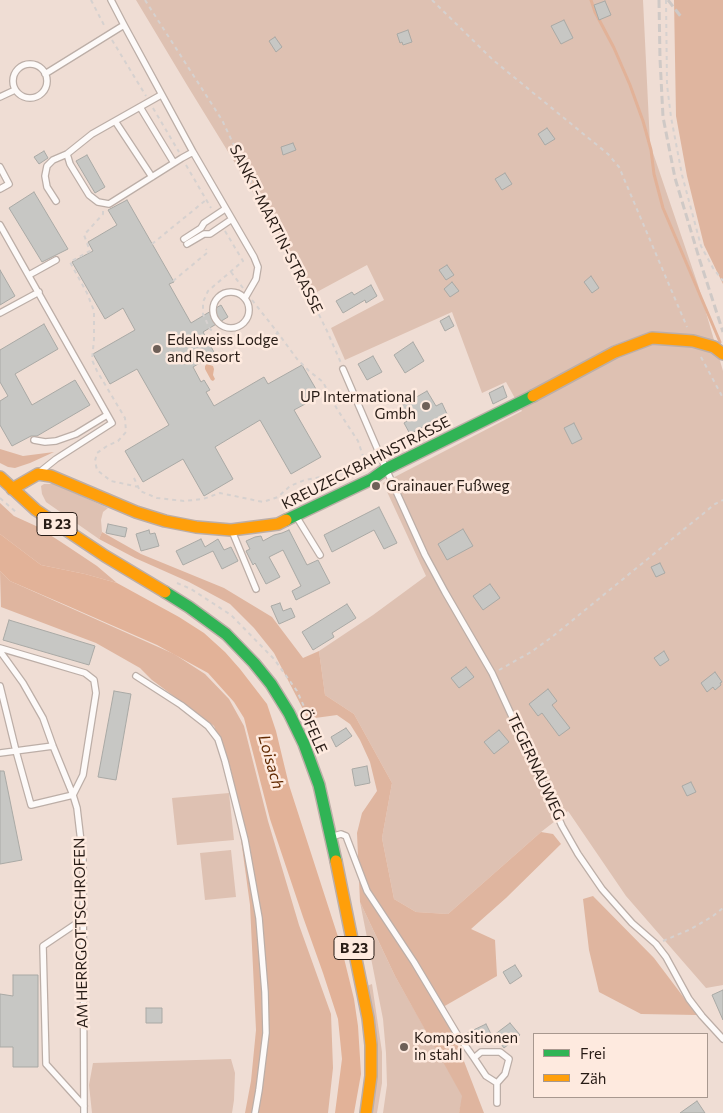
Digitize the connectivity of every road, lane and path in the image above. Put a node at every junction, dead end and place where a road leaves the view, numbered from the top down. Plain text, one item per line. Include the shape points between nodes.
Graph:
1 (91, 0) edge
2 (111, 0) edge
3 (145, 0) edge
4 (432, 0) edge
5 (666, 0) edge
6 (124, 25) junction
7 (109, 34) junction
8 (45, 74) junction
9 (15, 90) junction
10 (161, 94) junction
11 (0, 97) edge
12 (149, 102) junction
13 (140, 107) junction
14 (115, 121) junction
15 (193, 152) junction
16 (67, 154) junction
17 (182, 158) junction
18 (174, 163) junction
19 (0, 167) edge
20 (152, 177) junction
21 (0, 188) edge
22 (206, 200) junction
23 (56, 202) dead end
24 (104, 203) junction
25 (225, 209) junction
26 (216, 216) junction
27 (232, 219) junction
28 (0, 224) edge
29 (222, 226) junction
30 (152, 244) dead end
31 (206, 249) dead end
32 (56, 260) dead end
33 (231, 272) junction
34 (29, 275) junction
35 (723, 280) edge
36 (173, 281) dead end
37 (39, 292) junction
38 (246, 296) junction
39 (0, 313) edge
40 (278, 333) junction
41 (693, 340) junction
42 (723, 354) edge
43 (343, 369) joint
44 (723, 398) edge
45 (107, 415) junction
46 (34, 440) dead end
47 (365, 462) junction
48 (386, 469) junction
49 (38, 474) junction
50 (0, 477) edge
51 (134, 478) dead end
52 (373, 478) junction
53 (138, 487) junction
54 (12, 489) junction
55 (723, 500) edge
56 (296, 516) junction
57 (232, 530) junction
58 (320, 555) dead end
59 (175, 582) dead end
60 (256, 588) dead end
61 (0, 650) edge
62 (492, 673) junction
63 (136, 676) dead end
64 (0, 686) edge
65 (314, 731) dead end
66 (53, 746) junction
67 (16, 751) junction
68 (0, 753) edge
69 (73, 795) junction
70 (331, 836) junction
71 (723, 908) edge
72 (84, 918) junction
73 (656, 944) junction
74 (723, 1039) edge
75 (474, 1058) junction
76 (497, 1083) junction
77 (497, 1103) dead end
78 (84, 1106) junction
79 (84, 1113) edge
80 (255, 1113) edge
81 (366, 1113) edge

1 - 7 path
2 - 6 lane
3 - 43 path, SANKT-MARTIN-STRASSE via 222,120 286,255 328,331
4 - 41 path via 493,60 608,154 619,168
5 - 35 path via 667,85 682,175 701,246
6 - 7 lane
6 - 10 lane
7 - 8 lane
7 - 12 path
8 - 9 lane via 46,86 35,98 24,97
8 - 9 lane via 33,64 22,66 14,74
9 - 11 lane
10 - 12 lane
10 - 15 lane
12 - 13 lane
12 - 17 path
13 - 14 lane
13 - 18 lane
14 - 16 lane
14 - 20 lane
15 - 17 lane
15 - 25 lane
16 - 23 lane via 47,166 47,187
16 - 24 lane via 89,195
17 - 18 lane
17 - 22 path
18 - 20 lane
19 - 21 lane via 10,184
20 - 24 lane via 109,204
22 - 26 path
22 - 30 path
24 - 53 path via 103,214 84,236 90,251 70,262 94,311 92,360 125,418 126,432 118,442 97,453 97,470 111,481
25 - 26 lane
25 - 27 lane
26 - 29 lane via 185,241 210,234
27 - 29 lane
27 - 38 lane via 258,267 256,279
28 - 34 lane
29 - 33 path via 243,262
31 - 36 path via 208,252
32 - 34 lane
33 - 38 path
33 - 40 path via 208,291 203,302 203,314 210,329 232,340 262,341
34 - 37 lane
37 - 39 lane
37 - 45 lane
38 - 38 lane via 229,292 218,297 213,307 218,324 229,329 241,326 248,316
38 - 40 path
40 - 47 path via 297,359 324,382 358,441
41 - 42 main road, KREUZECKBAHNSTRASSE via 714,347
41 - 44 path
41 - 48 main road, KREUZECKBAHNSTRASSE via 652,338 615,352
43 - 48 lane
45 - 46 lane via 76,434 56,441
45 - 49 lane via 112,422
47 - 52 path
47 - 53 path via 342,473 305,480 290,486 278,497 263,502 220,493 184,501 157,498
48 - 52 main road, KREUZECKBAHNSTRASSE
48 - 62 lane, TEGERNAUWEG via 429,562
49 - 54 main road
49 - 57 main road, KREUZECKBAHNSTRASSE via 51,476 165,521
50 - 54 main road, B 23
51 - 53 path
52 - 56 main road, KREUZECKBAHNSTRASSE
54 - 70 main road, ÖFELE / B 23 via 36,510 189,607 226,634 254,662 289,713 304,744 319,785
55 - 62 path via 552,636 523,657
56 - 57 main road, KREUZECKBAHNSTRASSE via 278,524
56 - 58 lane
57 - 60 lane
59 - 65 path via 231,615 274,659 297,690
61 - 66 lane, AM HERRGOTTSCHROFEN via 43,718
61 - 69 lane via 85,673 94,680 96,693 83,775
62 - 73 lane, TEGERNAUWEG via 578,854 632,923
63 - 80 lane via 208,726 218,739 225,761 245,840 259,918 266,992 266,1033
64 - 67 lane
66 - 67 lane
66 - 69 lane, AM HERRGOTTSCHROFEN
67 - 68 lane
67 - 69 lane via 31,806
69 - 72 lane, AM HERRGOTTSCHROFEN via 83,860
70 - 75 lane via 346,836 367,891
70 - 81 main road, ÖFELE / B 23 via 368,1018 371,1076
71 - 73 path via 691,929
72 - 78 lane, AM HERRGOTTSCHROFEN
72 - 78 lane via 43,946 46,1064
73 - 74 lane, TEGERNAUWEG via 689,999
75 - 76 lane via 486,1076
75 - 76 lane via 481,1052 500,1052 509,1059 505,1074
76 - 77 lane
78 - 79 lane, AM HERRGOTTSCHROFEN

